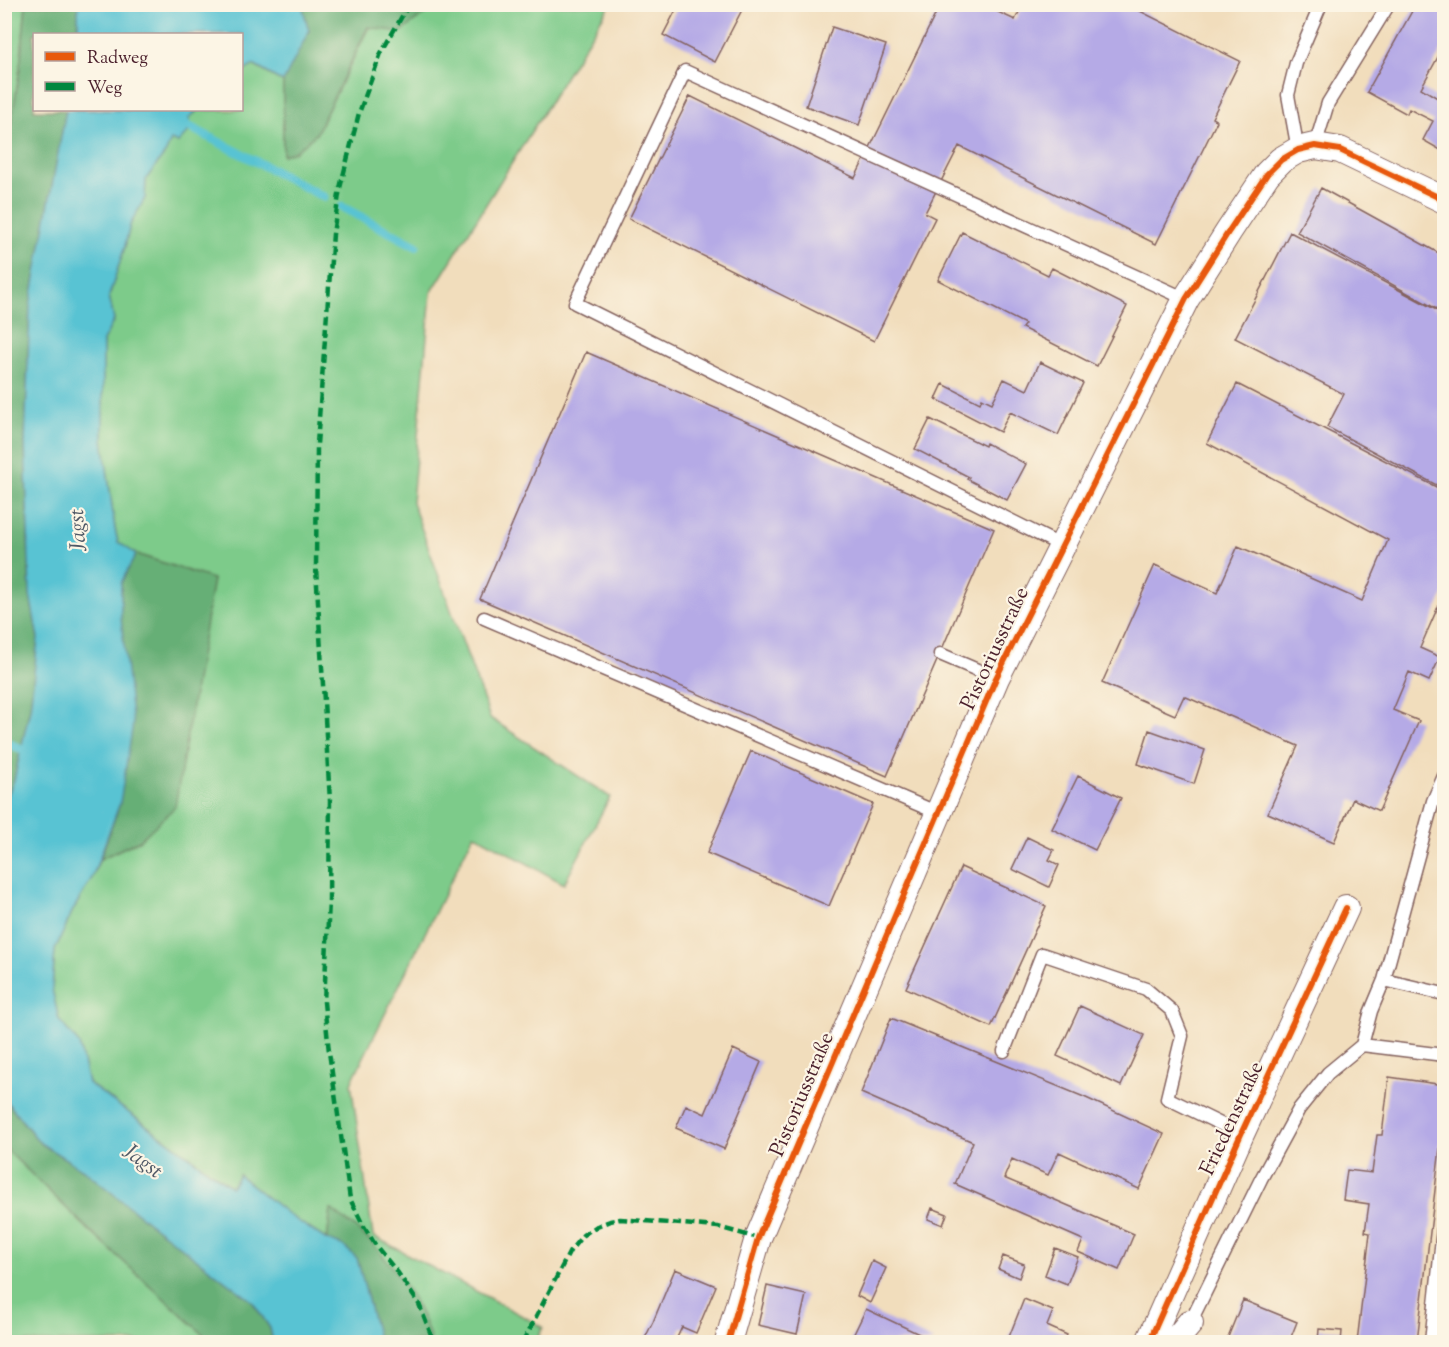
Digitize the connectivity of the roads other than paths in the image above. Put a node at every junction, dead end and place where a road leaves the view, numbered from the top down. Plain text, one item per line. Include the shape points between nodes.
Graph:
1 (1322, 4) edge
2 (1389, 4) edge
3 (1307, 148) junction
4 (1444, 200) edge
5 (1186, 299) junction
6 (1062, 546) junction
7 (484, 618) dead end
8 (940, 654) dead end
9 (996, 678) junction
10 (1444, 776) edge
11 (938, 813) junction
12 (1346, 908) dead end
13 (1384, 980) junction
14 (1444, 994) edge
15 (1362, 1045) junction
16 (1004, 1051) dead end
17 (1444, 1055) edge
18 (1241, 1134) junction
19 (1444, 1220) edge
20 (1182, 1333) edge
21 (728, 1342) edge
22 (1149, 1342) edge
23 (1431, 1342) edge

1 - 3 lane via 1296,63 1288,95
2 - 3 lane via 1328,103
3 - 4 street via 1340,150
3 - 5 street, Pistoriusstraße via 1281,160 1268,174
5 - 6 street, Pistoriusstraße
5 - 6 lane via 685,71 575,303
6 - 9 street, Pistoriusstraße
7 - 11 lane
8 - 9 lane
9 - 11 street, Pistoriusstraße
10 - 13 lane via 1433,801
11 - 21 street, Pistoriusstraße via 759,1238
12 - 18 street, Friedenstraße
13 - 14 lane
13 - 15 lane
15 - 17 lane
15 - 20 lane via 1328,1073 1299,1109
16 - 18 lane via 1042,954 1146,989 1172,1011 1182,1036 1167,1098
18 - 22 street, Friedenstraße
19 - 23 lane

